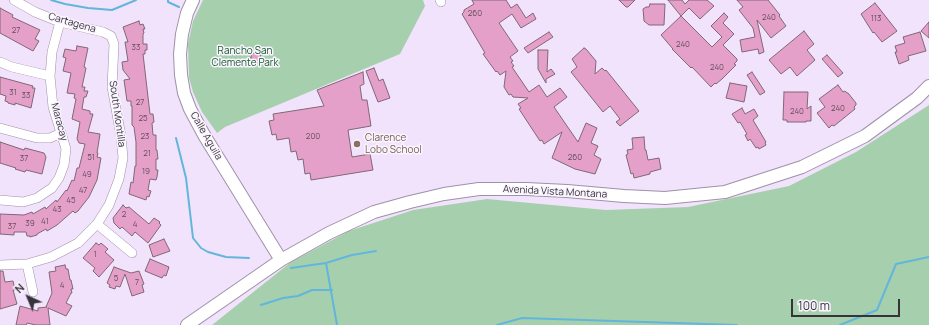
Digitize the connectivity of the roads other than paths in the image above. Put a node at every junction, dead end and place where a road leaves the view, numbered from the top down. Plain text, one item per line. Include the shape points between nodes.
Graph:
1 (14, 0) edge
2 (193, 0) edge
3 (60, 22) junction
4 (109, 34) joint
5 (0, 62) edge
6 (50, 76) junction
7 (929, 86) edge
8 (0, 128) edge
9 (61, 133) junction
10 (0, 200) edge
11 (97, 224) junction
12 (132, 253) dead end
13 (281, 260) junction
14 (27, 264) junction
15 (0, 265) edge
16 (33, 292) dead end
17 (187, 325) edge

1 - 3 street, Cartagena
2 - 13 street, Calle Aguila via 187,13 180,54 184,93 204,135
3 - 4 street, Cartagena
3 - 6 street, Maracay via 52,52
4 - 11 street, South Montilla via 114,41 112,87 123,158 109,205
5 - 6 street
6 - 9 street, Maracay via 53,107
7 - 13 street, Avenida Vista Montana via 917,98 865,136 802,167 725,192 665,198 526,189 479,189 444,194 374,212
8 - 9 street via 37,138 50,138
9 - 10 street, Maracay via 66,149 64,165 52,188 37,198 23,202
11 - 12 street
11 - 14 street, South Montilla via 78,243 51,257
13 - 17 street, Avenida Vista Montana
14 - 15 street, South Montilla
14 - 16 street

